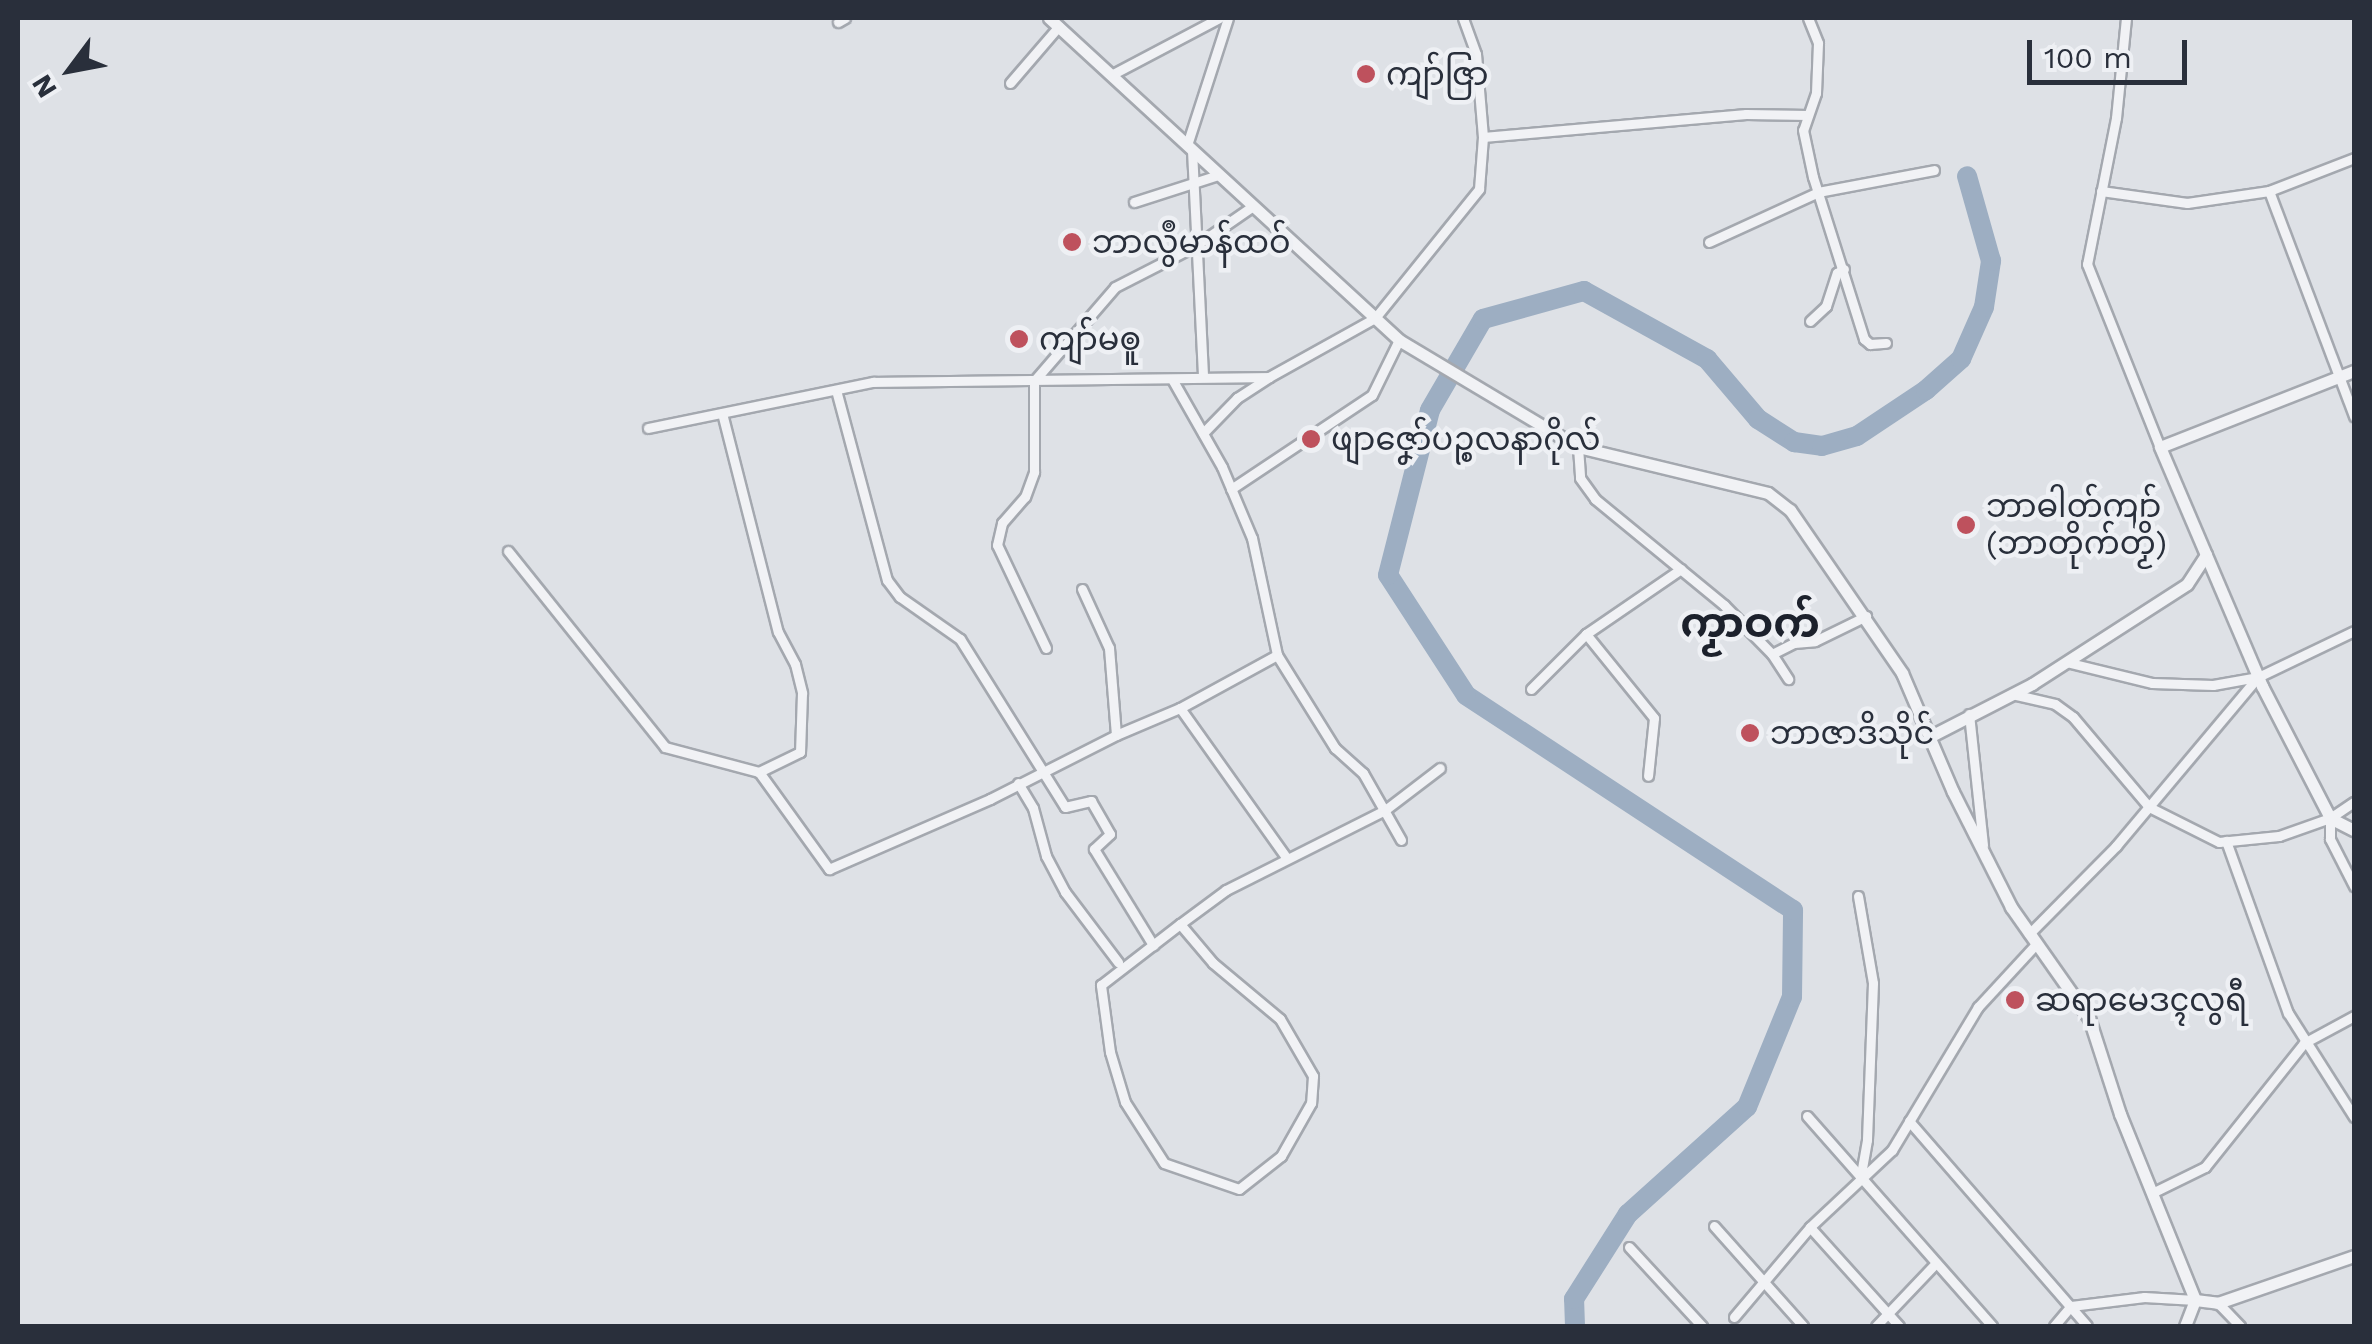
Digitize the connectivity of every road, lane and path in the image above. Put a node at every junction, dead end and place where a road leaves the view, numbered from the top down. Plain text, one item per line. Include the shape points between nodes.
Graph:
1 (1220, 18) edge
2 (1228, 18) edge
3 (1463, 18) edge
4 (1808, 18) edge
5 (2126, 18) edge
6 (1054, 22) edge
7 (1113, 74) junction
8 (1010, 83) dead end
9 (1808, 115) junction
10 (1483, 137) junction
11 (1190, 148) junction
12 (2354, 158) edge
13 (1934, 170) dead end
14 (1218, 175) junction
15 (1192, 184) junction
16 (2101, 191) junction
17 (2270, 191) junction
18 (1818, 192) junction
19 (1134, 202) dead end
20 (1253, 206) junction
21 (1709, 242) dead end
22 (1195, 246) junction
23 (1844, 269) junction
24 (1375, 318) junction
25 (1810, 320) dead end
26 (1399, 340) junction
27 (1886, 342) dead end
28 (2354, 371) edge
29 (1269, 377) junction
30 (1203, 378) junction
31 (2337, 378) junction
32 (1172, 379) junction
33 (1034, 380) junction
34 (836, 390) junction
35 (722, 412) junction
36 (2354, 416) edge
37 (648, 428) dead end
38 (1202, 432) junction
39 (2160, 447) junction
40 (1578, 448) junction
41 (1231, 489) junction
42 (508, 551) dead end
43 (2206, 555) junction
44 (1681, 569) junction
45 (1082, 589) dead end
46 (1866, 616) junction
47 (2354, 631) edge
48 (1586, 634) junction
49 (1046, 648) dead end
50 (1772, 654) junction
51 (1277, 655) junction
52 (2066, 662) junction
53 (2258, 677) junction
54 (1788, 679) dead end
55 (1531, 690) dead end
56 (2009, 694) junction
57 (1180, 708) junction
58 (1969, 714) junction
59 (1116, 735) junction
60 (1931, 736) junction
61 (1440, 768) dead end
62 (1045, 769) junction
63 (758, 772) junction
64 (1648, 776) dead end
65 (1018, 784) junction
66 (2354, 802) edge
67 (2149, 806) junction
68 (1385, 810) junction
69 (2330, 818) junction
70 (2354, 830) edge
71 (1401, 840) dead end
72 (2226, 842) junction
73 (1983, 853) junction
74 (1286, 857) junction
75 (2354, 886) edge
76 (1858, 896) dead end
77 (1180, 924) junction
78 (2033, 939) junction
79 (1153, 946) junction
80 (1118, 962) dead end
81 (2354, 1016) edge
82 (2304, 1043) junction
83 (1807, 1116) dead end
84 (2354, 1117) edge
85 (1909, 1122) junction
86 (1860, 1178) junction
87 (2152, 1193) junction
88 (1714, 1226) dead end
89 (1810, 1228) junction
90 (1629, 1247) dead end
91 (2354, 1256) edge
92 (1934, 1265) junction
93 (1764, 1280) junction
94 (2195, 1300) junction
95 (2218, 1303) junction
96 (2072, 1306) junction
97 (1889, 1313) junction
98 (1734, 1317) dead end
99 (1702, 1326) edge
100 (1804, 1326) edge
101 (1876, 1326) edge
102 (1899, 1326) edge
103 (1992, 1326) edge
104 (2054, 1326) edge
105 (2087, 1326) edge
106 (2185, 1326) edge
107 (2240, 1326) edge

1 - 7 street
2 - 11 street
3 - 10 street via 1476,54
4 - 9 street via 1818,43
5 - 16 street
6 - 7 street
6 - 8 street
7 - 11 street
9 - 10 street via 1746,114
9 - 18 street via 1803,130
10 - 24 street via 1479,189
11 - 14 street
11 - 15 street
12 - 17 street
13 - 18 street
14 - 15 street
14 - 20 street
15 - 19 street
15 - 22 street
16 - 17 street via 2187,203
16 - 39 street via 2087,264
17 - 31 street
18 - 21 street
18 - 23 street
20 - 22 street
20 - 24 street
22 - 30 street
22 - 33 street via 1115,287
23 - 25 street via 1836,272 1826,306
23 - 27 street via 1864,339
24 - 26 street
24 - 29 street
26 - 40 street
26 - 41 street via 1372,395
28 - 31 street
29 - 30 street
29 - 38 street
30 - 32 street
31 - 36 street
31 - 39 street
32 - 33 street
32 - 38 street
33 - 34 street via 873,382
33 - 49 street via 1034,472 1025,497 1002,522 997,544
34 - 35 street
34 - 62 street via 887,580 900,597 960,639
35 - 37 street
35 - 63 street via 778,632 802,693 800,752
38 - 41 street
39 - 43 street
40 - 44 street via 1580,478 1595,499
40 - 46 street via 1768,494 1790,510
41 - 51 street via 1252,538
42 - 63 street via 665,747
43 - 52 street via 2187,584
43 - 53 street
44 - 48 street
44 - 50 street
45 - 59 street via 1109,648
46 - 50 street
46 - 60 street
47 - 53 street
48 - 55 street
48 - 64 street via 1654,718
50 - 54 street
51 - 57 street
51 - 68 street via 1310,712
52 - 53 street via 2152,683 2213,686
52 - 56 street
53 - 67 street
53 - 69 street
56 - 58 street
56 - 67 street via 2055,704 2074,717
57 - 59 street
57 - 74 street
58 - 60 street
58 - 73 street
59 - 62 street
60 - 73 street
61 - 68 street
62 - 65 street
62 - 79 street via 1066,807 1091,801 1110,834 1094,849
63 - 65 street via 829,869
65 - 80 street via 1065,892
66 - 69 street
67 - 72 street
67 - 78 street
68 - 71 street
68 - 74 street
69 - 70 street
69 - 72 street via 2278,836
69 - 75 street via 2330,839
72 - 82 street
73 - 78 street
74 - 77 street
76 - 86 street via 1873,983
77 - 79 street
77 - 79 street via 1280,1019 1313,1076 1311,1103 1281,1156 1239,1189 1164,1163 1125,1102 1101,985
78 - 85 street via 1978,1007
78 - 87 street via 2089,1018
81 - 82 street
82 - 84 street
82 - 87 street via 2206,1168
83 - 86 street
85 - 86 street via 1892,1150
85 - 96 street
86 - 89 street
86 - 92 street
87 - 94 street
88 - 93 street
89 - 93 street
89 - 97 street
90 - 99 street
91 - 95 street
92 - 97 street
92 - 103 street
93 - 98 street
93 - 100 street
94 - 95 street
94 - 96 street via 2144,1297
94 - 106 street
95 - 107 street
96 - 104 street
96 - 105 street
97 - 101 street
97 - 102 street

